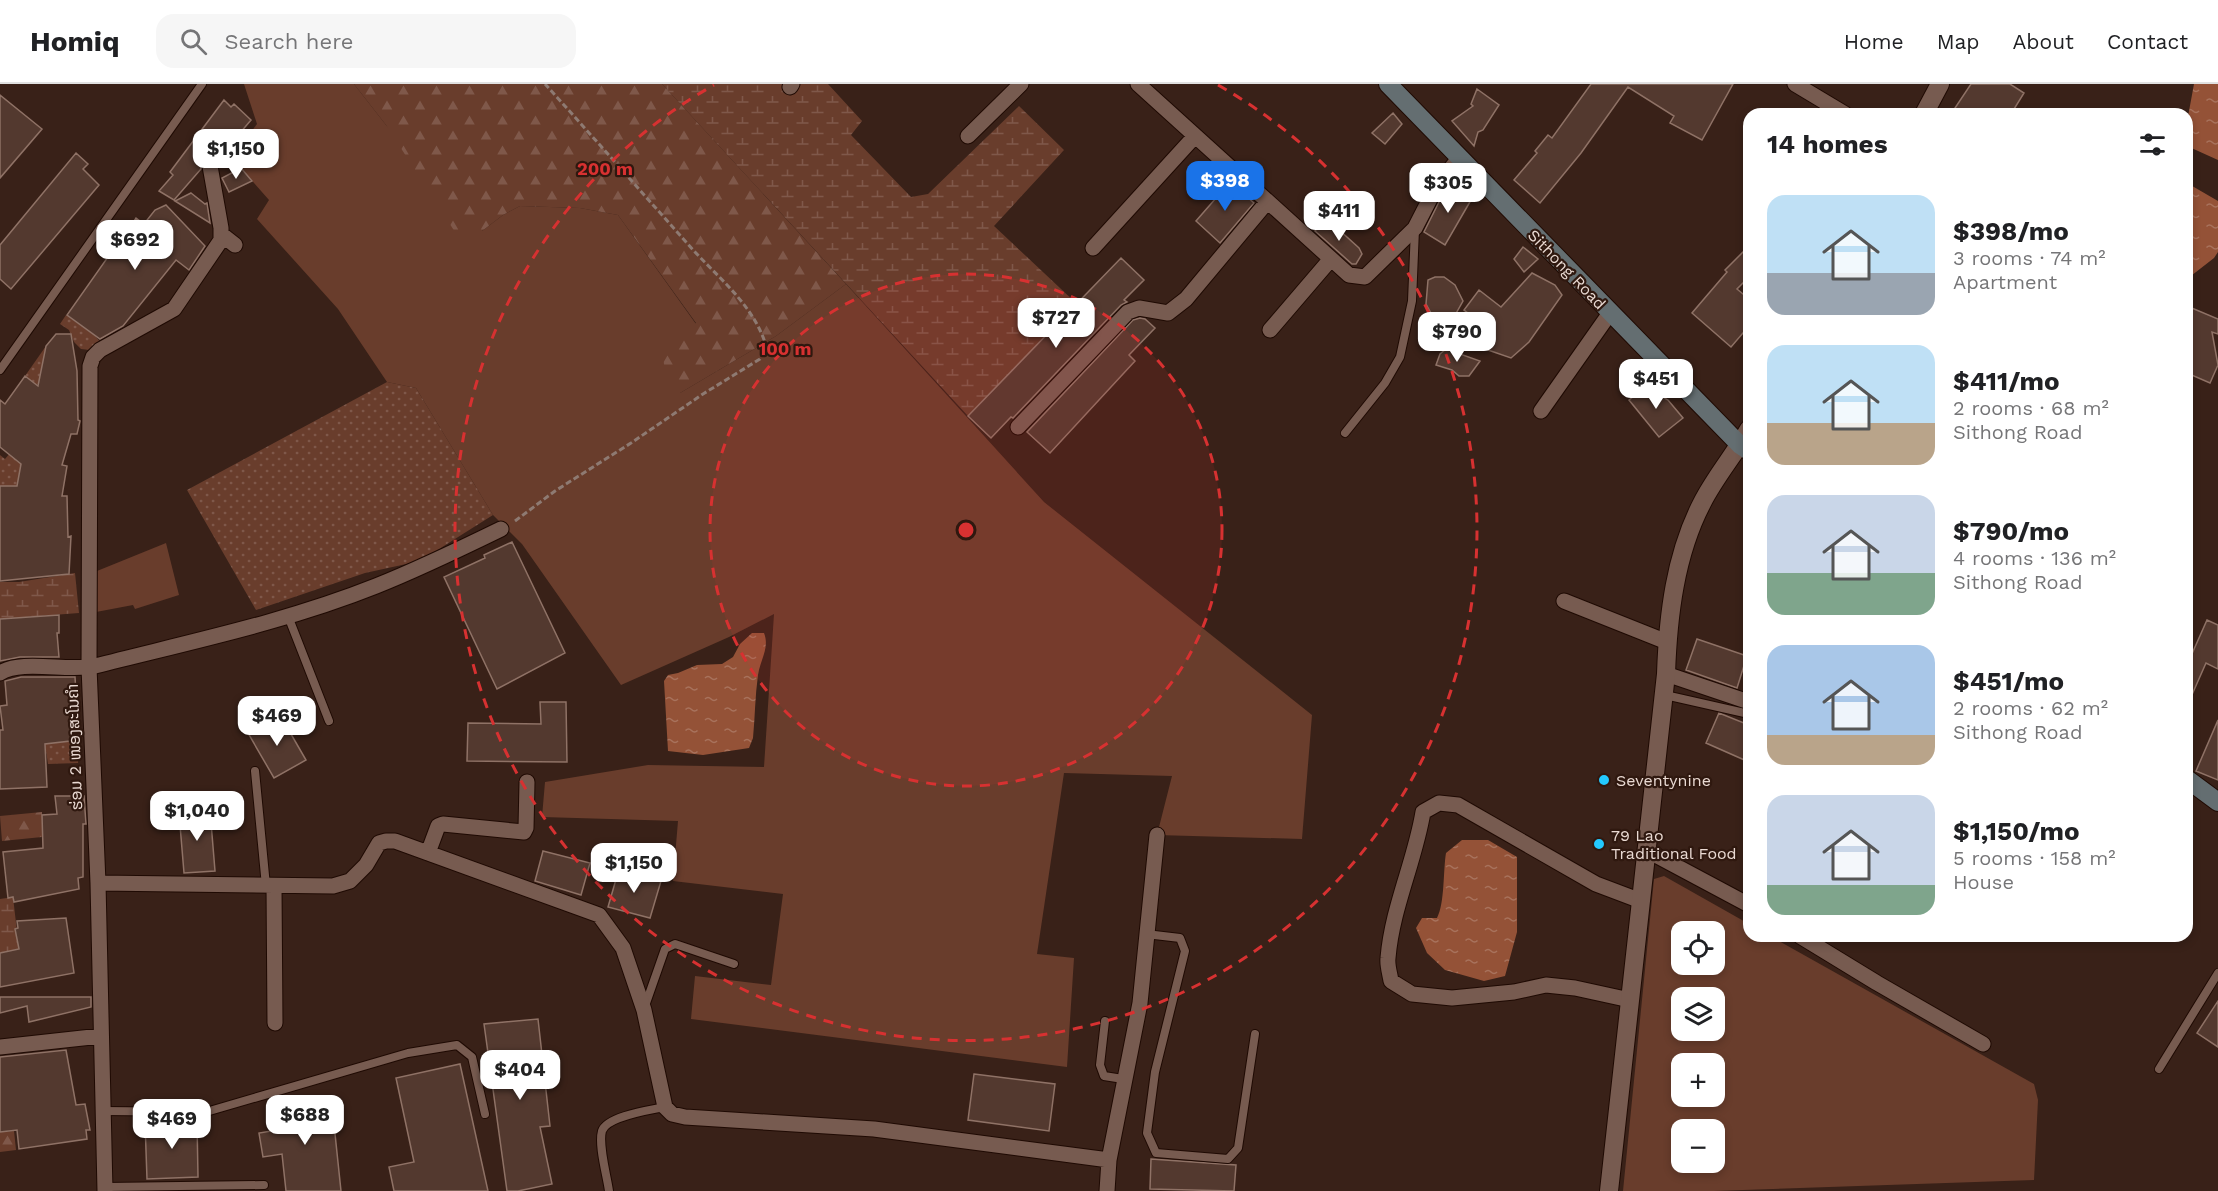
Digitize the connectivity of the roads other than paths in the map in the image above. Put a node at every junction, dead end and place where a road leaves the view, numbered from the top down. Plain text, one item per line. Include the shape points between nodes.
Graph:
1 (202, 84) edge
2 (1021, 84) edge
3 (1138, 84) edge
4 (1388, 84) edge
5 (1795, 84) edge
6 (1940, 84) edge
7 (1835, 108) edge
8 (1927, 108) edge
9 (968, 136) dead end
10 (1195, 136) junction
11 (1459, 158) junction
12 (210, 166) dead end
13 (1268, 202) junction
14 (1415, 228) junction
15 (221, 234) junction
16 (235, 244) dead end
17 (1093, 248) dead end
18 (1330, 260) junction
19 (1610, 313) junction
20 (1270, 330) dead end
21 (0, 370) edge
22 (1541, 411) dead end
23 (1018, 427) dead end
24 (1345, 433) dead end
25 (1743, 439) edge
26 (1743, 446) edge
27 (501, 529) road end
28 (1564, 601) dead end
29 (288, 616) junction
30 (1667, 642) junction
31 (89, 667) junction
32 (0, 673) edge
33 (1666, 674) junction
34 (1663, 694) junction
35 (1743, 700) edge
36 (1743, 713) edge
37 (329, 721) dead end
38 (255, 771) dead end
39 (527, 782) dead end
40 (2193, 783) edge
41 (2218, 802) edge
42 (1158, 836) dead end
43 (1646, 850) junction
44 (428, 853) junction
45 (98, 883) junction
46 (270, 886) junction
47 (1641, 901) junction
48 (1743, 902) edge
49 (1146, 934) junction
50 (1810, 942) edge
51 (734, 964) dead end
52 (2218, 973) edge
53 (1630, 1000) junction
54 (644, 1010) junction
55 (1105, 1021) dead end
56 (275, 1023) dead end
57 (1255, 1034) dead end
58 (101, 1035) junction
59 (1983, 1044) dead end
60 (0, 1047) edge
61 (2159, 1069) dead end
62 (1123, 1079) junction
63 (665, 1107) junction
64 (103, 1110) junction
65 (485, 1114) dead end
66 (1109, 1160) junction
67 (264, 1185) dead end
68 (105, 1189) edge
69 (609, 1191) edge
70 (1107, 1191) edge
71 (1609, 1191) edge

1 - 21 lane
2 - 9 street
3 - 10 street
4 - 11 main road, Sithong Road
5 - 7 street
6 - 8 street
10 - 13 street
10 - 17 street
11 - 14 street via 1435,189
11 - 19 main road, Sithong Road
12 - 15 street
13 - 18 street
13 - 23 street via 1186,299 1168,313 1139,308 1128,312
14 - 18 street via 1365,277 1349,275
14 - 24 lane via 1412,301 1400,357 1385,383
15 - 16 street
15 - 31 street, ຮ່ອມ 2 ໜອງສະໂນຄໍາ via 221,240 174,309 100,350 90,366
18 - 20 street
19 - 22 street
19 - 25 main road, Sithong Road
26 - 30 street via 1702,502 1685,542
27 - 29 street via 375,586
28 - 30 street
29 - 31 street
29 - 37 lane
30 - 33 street
31 - 32 street via 26,667
31 - 45 street, ຮ່ອມ 2 ໜອງສະໂນຄໍາ
33 - 34 street
33 - 35 street
34 - 36 lane
34 - 43 street
38 - 46 lane
39 - 44 street via 524,832 442,824
40 - 41 main road
42 - 49 street
43 - 47 street
43 - 48 street
44 - 46 street via 386,841 379,843 366,866 350,881 333,886
44 - 54 street via 598,915 623,948
45 - 46 street
45 - 58 street, ຮ່ອມ 2 ໜອງສະໂນຄໍາ
46 - 56 street
47 - 53 street
47 - 53 street via 1596,884 1458,805 1439,803 1424,812 1387,960 1391,981 1412,994 1452,998 1514,993 1546,985
49 - 57 lane via 1180,938 1185,951 1155,1072 1147,1133 1156,1153 1228,1159 1238,1148
49 - 62 street via 1140,1003
50 - 59 street
51 - 54 lane via 675,944 665,949
52 - 61 lane
53 - 71 street
54 - 63 street
55 - 62 lane via 1100,1065 1104,1076
58 - 60 street
58 - 64 street, ຮ່ອມ 2 ໜອງສະໂນຄໍາ
62 - 66 street
63 - 66 street via 672,1114 685,1117 874,1129
63 - 69 lane via 616,1119 602,1130
64 - 65 lane via 206,1112 408,1053 458,1045 472,1057
64 - 68 street, ຮ່ອມ 2 ໜອງສະໂນຄໍາ
66 - 70 street
67 - 68 lane

